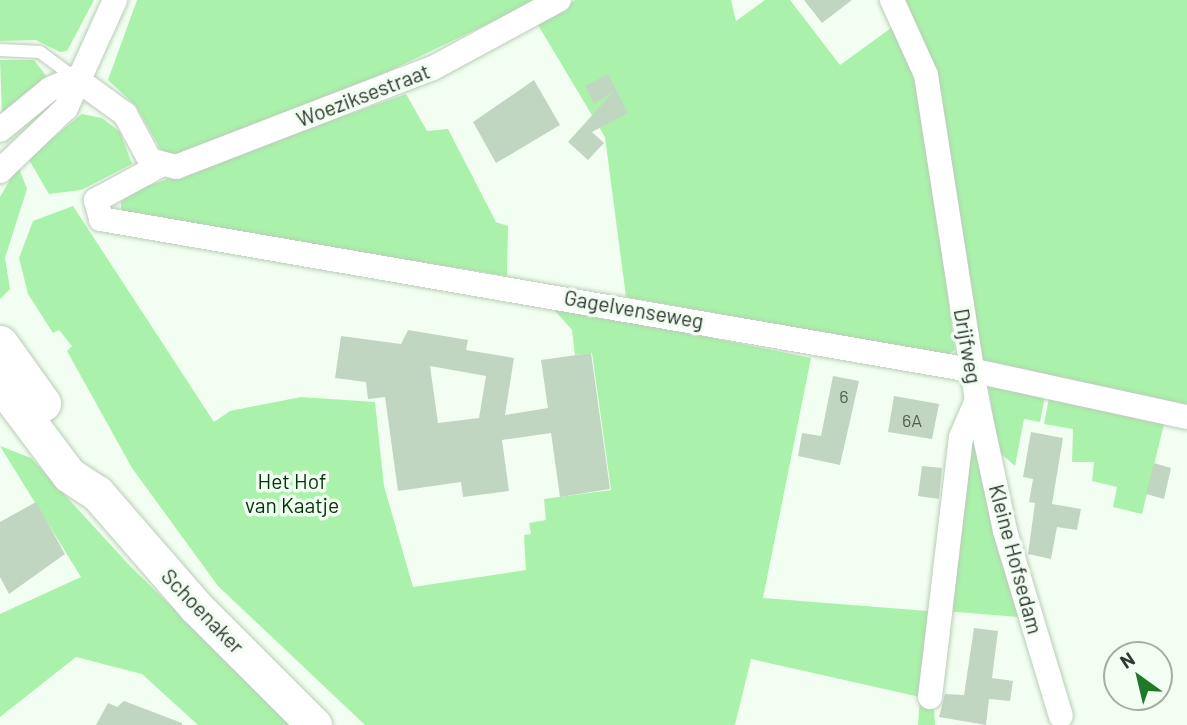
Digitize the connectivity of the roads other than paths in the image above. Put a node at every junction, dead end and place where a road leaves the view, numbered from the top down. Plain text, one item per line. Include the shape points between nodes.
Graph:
1 (115, 0) edge
2 (559, 0) edge
3 (892, 0) edge
4 (0, 50) edge
5 (75, 78) junction
6 (0, 130) edge
7 (159, 166) junction
8 (0, 171) edge
9 (96, 200) joint
10 (0, 343) edge
11 (971, 370) junction
12 (0, 383) edge
13 (977, 400) junction
14 (1187, 417) edge
15 (97, 492) junction
16 (930, 697) dead end
17 (1061, 716) dead end
18 (314, 725) edge

1 - 5 street
2 - 7 street, Woeziksestraat via 433,68 185,164
3 - 11 street, Drijfweg via 926,75
4 - 5 lane via 40,52
5 - 6 street via 50,89
5 - 7 street via 125,114
5 - 8 street via 66,108
7 - 9 street, Woeziksestraat
9 - 11 street, Gagelvenseweg via 101,219 120,227 393,266
10 - 15 main road, Schoenaker via 87,464
11 - 13 street, Drijfweg
11 - 14 street, Gagelvenseweg
12 - 15 main road, Schoenaker via 69,475
13 - 16 street, Drijfweg via 961,437
13 - 17 street, Kleine Hofsedam via 1013,560
15 - 18 main road, Schoenaker via 196,607

